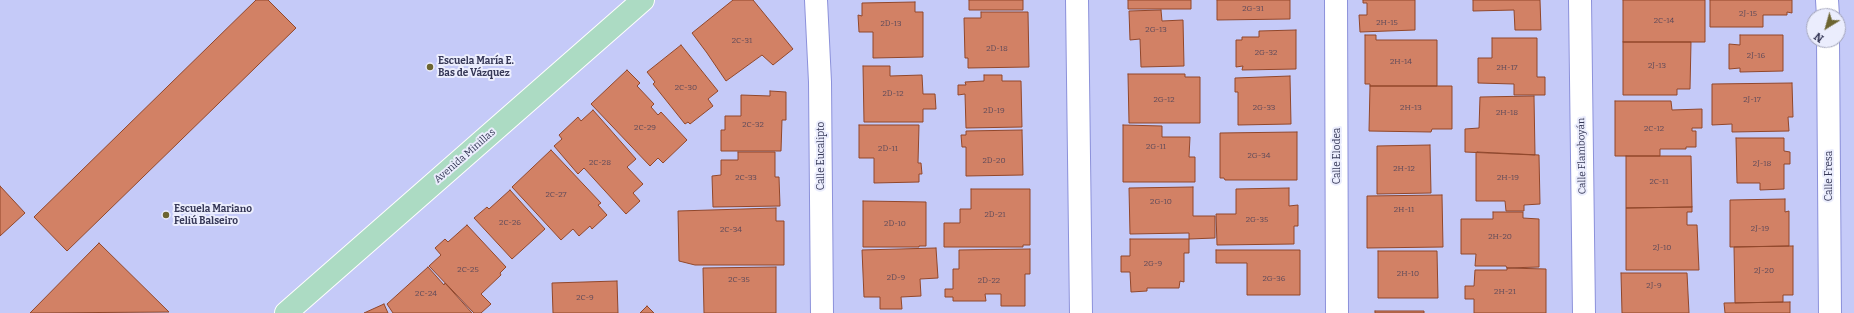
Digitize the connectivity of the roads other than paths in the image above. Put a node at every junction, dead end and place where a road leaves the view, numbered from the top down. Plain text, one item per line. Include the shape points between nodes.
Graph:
1 (643, 0) edge
2 (816, 0) edge
3 (1077, 0) edge
4 (1336, 0) edge
5 (1580, 0) edge
6 (1828, 48) edge
7 (286, 313) edge
8 (822, 313) edge
9 (1081, 313) edge
10 (1338, 313) edge
11 (1584, 313) edge
12 (1830, 313) edge

1 - 7 main road, Avenida Minillas
2 - 8 street, Calle Eucalipto via 820,82
3 - 9 street
4 - 10 street, Calle Elodea
5 - 11 street, Calle Flamboyán
6 - 12 street, Calle Fresa

